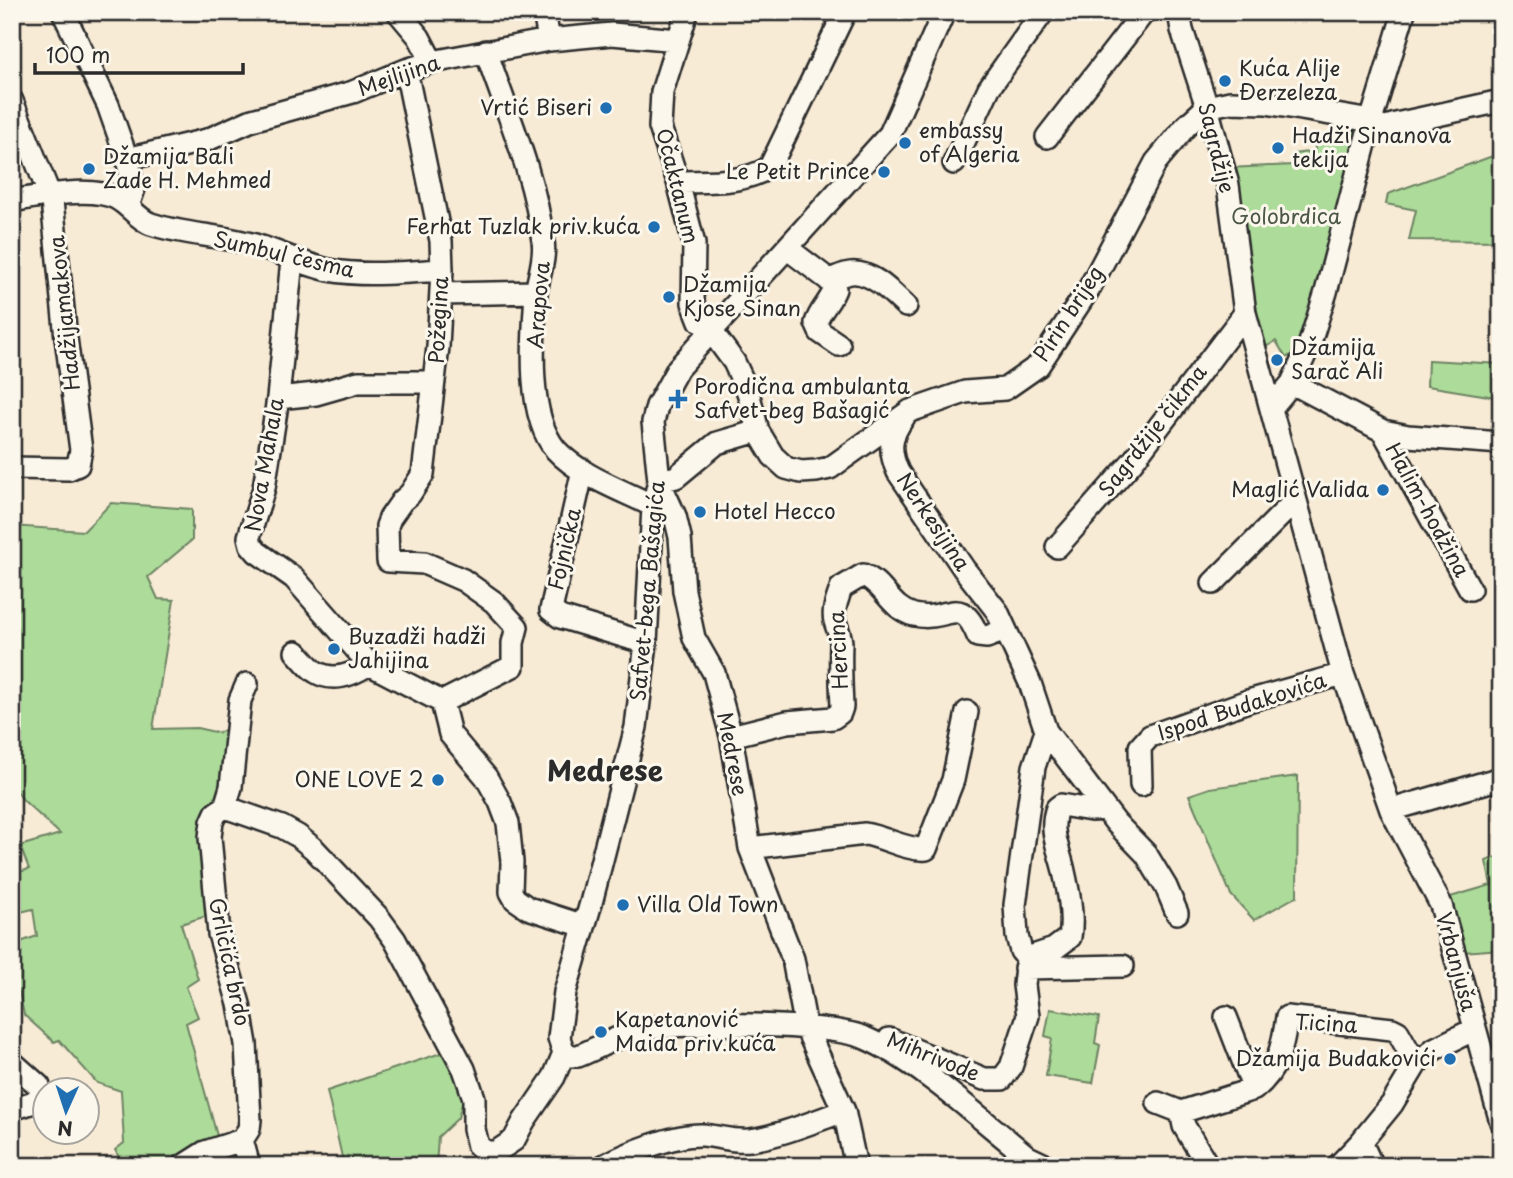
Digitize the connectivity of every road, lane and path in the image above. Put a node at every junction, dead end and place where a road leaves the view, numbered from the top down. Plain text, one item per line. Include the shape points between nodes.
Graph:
1 (63, 12) edge
2 (398, 12) edge
3 (544, 12) edge
4 (687, 12) edge
5 (845, 12) edge
6 (944, 12) edge
7 (1043, 12) edge
8 (1144, 12) edge
9 (1179, 12) edge
10 (1404, 12) edge
11 (549, 40) junction
12 (678, 40) junction
13 (486, 51) junction
14 (432, 62) junction
15 (406, 70) junction
16 (12, 101) edge
17 (1501, 101) edge
18 (1207, 107) junction
19 (1369, 126) junction
20 (1047, 137) dead end
21 (127, 159) junction
22 (954, 163) dead end
23 (678, 182) junction
24 (50, 194) junction
25 (12, 201) edge
26 (128, 206) junction
27 (788, 249) junction
28 (292, 260) junction
29 (442, 270) junction
30 (829, 280) junction
31 (536, 292) junction
32 (441, 294) junction
33 (906, 306) dead end
34 (1245, 313) junction
35 (712, 332) junction
36 (839, 345) dead end
37 (435, 382) junction
38 (1292, 383) junction
39 (278, 398) junction
40 (1271, 408) junction
41 (910, 411) junction
42 (758, 430) junction
43 (1383, 431) junction
44 (1501, 443) edge
45 (12, 468) edge
46 (583, 470) junction
47 (659, 481) junction
48 (1295, 501) junction
49 (653, 506) junction
50 (1057, 547) dead end
51 (1213, 583) dead end
52 (1470, 589) dead end
53 (1005, 630) junction
54 (646, 643) junction
55 (296, 652) dead end
56 (369, 664) junction
57 (1343, 674) junction
58 (247, 684) dead end
59 (442, 702) junction
60 (967, 712) dead end
61 (1046, 731) junction
62 (731, 736) junction
63 (1501, 778) edge
64 (1141, 785) dead end
65 (225, 807) junction
66 (1105, 809) junction
67 (1391, 810) junction
68 (750, 848) junction
69 (1177, 913) dead end
70 (584, 926) junction
71 (1026, 963) junction
72 (1123, 966) dead end
73 (1226, 1017) dead end
74 (806, 1028) junction
75 (1475, 1029) junction
76 (862, 1036) junction
77 (564, 1053) junction
78 (12, 1062) edge
79 (1416, 1064) junction
80 (1254, 1089) junction
81 (1497, 1096) edge
82 (1158, 1103) dead end
83 (12, 1109) edge
84 (844, 1111) junction
85 (1181, 1112) junction
86 (1501, 1122) edge
87 (242, 1140) junction
88 (1361, 1142) junction
89 (183, 1166) edge
90 (248, 1166) edge
91 (603, 1166) edge
92 (856, 1166) edge
93 (1047, 1166) edge
94 (1208, 1166) edge
95 (1338, 1166) edge
96 (1372, 1166) edge

1 - 21 street
2 - 14 street
3 - 11 street
4 - 12 street, Očaktanum
5 - 23 street via 771,167 739,180
6 - 27 street, Safvet-bega Bašagića via 890,134
7 - 22 street via 989,88
8 - 20 street
9 - 18 street, Sagrdžije
10 - 19 street
11 - 12 street, Mejlijina via 612,34
11 - 13 street, Mejlijina
12 - 23 street, Očaktanum via 662,92 660,127
13 - 14 street, Mejlijina
13 - 31 street, Arapova via 536,204 544,244
14 - 15 street, Mejlijina
15 - 21 street, Mejlijina via 353,92 252,120 206,140
15 - 29 street, Požegina via 441,241
16 - 24 street, Hadžijamakova
17 - 19 street
18 - 19 street via 1266,103
18 - 34 street, Sagrdžije via 1228,186
18 - 41 street, Pirin brijeg via 1156,162 1090,287 1038,366 1005,389 965,392
19 - 38 street via 1326,292
21 - 26 street via 134,189
23 - 35 street, Očaktanum via 694,244 694,303 700,321
24 - 25 street, Sumbul česma
24 - 26 street, Sumbul česma via 101,194
24 - 45 street, Hadžijamakova via 80,458 78,466 69,469
26 - 28 street, Sumbul česma via 151,225 246,242
27 - 30 street
27 - 35 street, Safvet-bega Bašagića
28 - 29 street, Sumbul česma via 363,274
28 - 39 street, Nova Mahala
29 - 32 street, Požegina
30 - 33 street via 851,272 863,274
30 - 36 street via 835,289 816,323 820,332
31 - 32 street
31 - 46 street, Arapova via 537,409 557,450
32 - 37 street, Požegina
34 - 40 street, Sagrdžije
34 - 50 street, Sagrdžije čikma via 1133,461
35 - 42 street, Očaktanum via 734,362
35 - 47 street, Safvet-bega Bašagića via 678,368 657,406 653,422
37 - 39 street via 358,382 316,394
37 - 59 street, Požegina via 423,474 390,518 388,561 424,563 463,580 494,602 517,627 513,666
38 - 40 street
38 - 43 street
39 - 56 street, Nova Mahala via 251,545 294,578
40 - 48 street, Vrbanjuša
41 - 42 street, Pirin brijeg via 830,468 816,471 786,468
41 - 53 street, Nerkesijina via 892,435 892,459 997,611
42 - 47 street via 717,443 676,477
43 - 44 street
43 - 52 street, Halim-hodžina
46 - 49 street, Arapova
46 - 54 street, Fojnička via 551,610 560,617
47 - 49 street, Safvet-bega Bašagića
47 - 62 street, Medrese via 680,537 694,638 714,673
48 - 51 street
48 - 57 street, Vrbanjuša
49 - 54 street, Safvet-bega Bašagića
53 - 61 street
53 - 62 street, Hercina via 978,636 972,619 957,611 937,616 902,611 863,575 841,588 835,608 841,645 840,713
54 - 70 street, Safvet-bega Bašagića via 636,727
55 - 56 street via 317,673 333,676 355,674
56 - 59 street
57 - 64 street, Ispod Budakovića via 1150,736 1140,747
57 - 67 street, Vrbanjuša
58 - 65 street, Grličića brdo via 240,700
59 - 70 street via 450,734 485,777 508,823 515,899 528,908
60 - 68 street via 953,780 926,849 865,834
61 - 66 street
61 - 71 street via 1034,766 1016,894 1017,936
62 - 68 street, Medrese
63 - 67 street
65 - 77 street, Safvet-bega Bašagića via 298,836 379,918 464,1069 474,1098 475,1136 482,1149 496,1152 514,1140
65 - 87 street, Grličića brdo via 216,813 210,837 219,934 239,1004 249,1072 250,1120
66 - 69 street via 1146,854
66 - 71 street via 1061,805 1055,812 1054,839 1072,921 1070,937
67 - 75 street, Vrbanjuša via 1441,905
68 - 74 street, Medrese via 793,959
70 - 77 street, Safvet-bega Bašagića via 565,992 559,1038
71 - 72 street
71 - 76 street, Mihrivode via 1028,1016 1011,1067 1002,1079 984,1079 875,1033
73 - 80 street
74 - 76 street, Mihrivode
74 - 77 street, Mihrivode via 659,1027 627,1034 578,1056
74 - 84 street, Medrese
75 - 79 street via 1434,1049
75 - 81 street, Vrbanjuša
76 - 93 street, Mihrivode via 909,1064 1028,1157
78 - 83 street via 39,1086 40,1095 34,1102
79 - 80 street, Ticina via 1392,1029 1287,1017 1282,1047 1270,1075
79 - 88 street
80 - 85 street
81 - 86 street, Vrbanjuša
82 - 85 street
84 - 91 street via 752,1140 700,1135 668,1141
84 - 92 street, Medrese
85 - 94 street via 1184,1126
87 - 89 street via 205,1152
87 - 90 street
88 - 95 street
88 - 96 street

